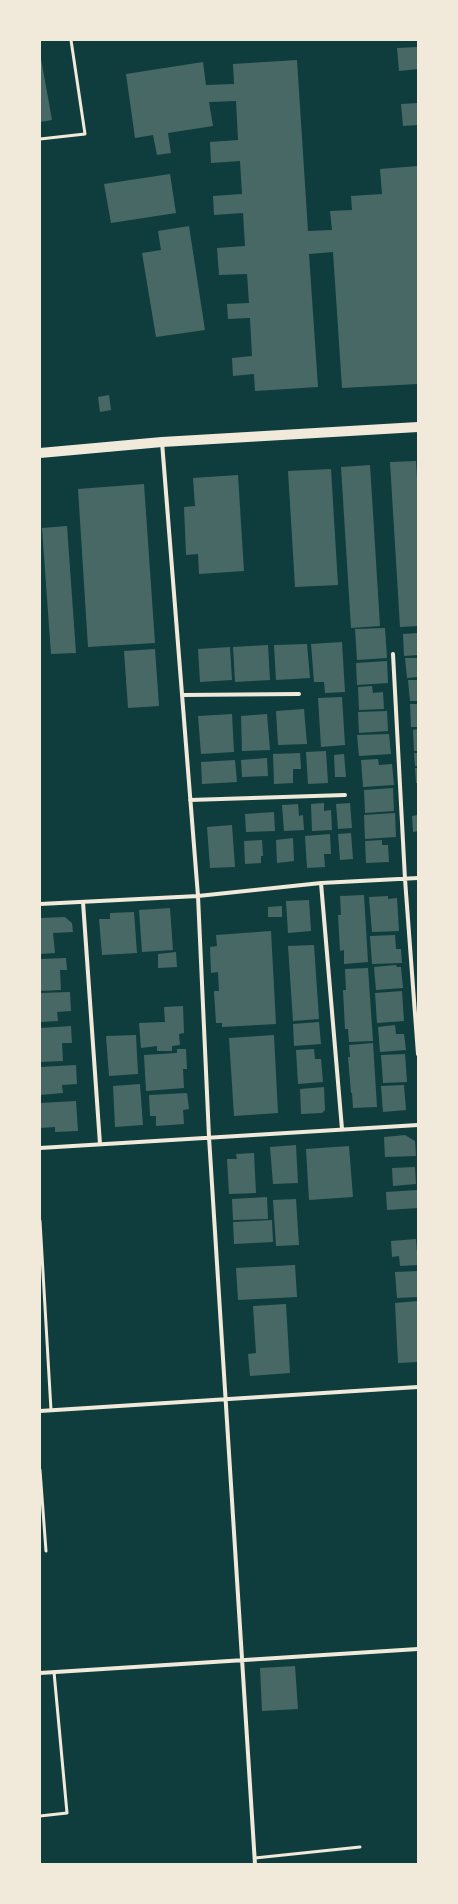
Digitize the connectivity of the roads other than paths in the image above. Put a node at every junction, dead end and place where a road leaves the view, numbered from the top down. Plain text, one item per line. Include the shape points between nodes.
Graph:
1 (71, 40) edge
2 (40, 139) edge
3 (418, 428) edge
4 (162, 442) junction
5 (40, 453) edge
6 (393, 654) dead end
7 (299, 694) dead end
8 (182, 695) junction
9 (346, 795) dead end
10 (190, 800) junction
11 (418, 878) edge
12 (405, 880) junction
13 (321, 883) junction
14 (198, 896) junction
15 (83, 902) junction
16 (40, 904) edge
17 (418, 1054) edge
18 (418, 1125) edge
19 (342, 1129) junction
20 (209, 1136) junction
21 (100, 1144) junction
22 (40, 1148) edge
23 (40, 1221) edge
24 (418, 1387) edge
25 (226, 1400) junction
26 (51, 1410) junction
27 (40, 1411) edge
28 (40, 1470) edge
29 (46, 1550) dead end
30 (418, 1649) edge
31 (242, 1661) junction
32 (54, 1672) junction
33 (40, 1673) edge
34 (40, 1816) edge
35 (360, 1847) dead end
36 (255, 1858) junction
37 (255, 1864) edge

1 - 2 lane via 85,134
3 - 4 main road
4 - 5 main road
4 - 8 street
6 - 12 street
7 - 8 street
8 - 10 street
9 - 10 street
10 - 14 street
11 - 12 street
12 - 13 street
12 - 17 street
13 - 14 street
13 - 19 street
14 - 15 street
14 - 20 street
15 - 16 street
15 - 21 street
18 - 19 street
19 - 20 street
20 - 21 street
20 - 25 street
21 - 22 street
23 - 26 lane
24 - 25 street
25 - 26 street
25 - 31 street
26 - 27 street
28 - 29 lane
30 - 31 street
31 - 32 street
31 - 36 street
32 - 33 street
32 - 34 lane via 67,1813
35 - 36 lane
36 - 37 street

